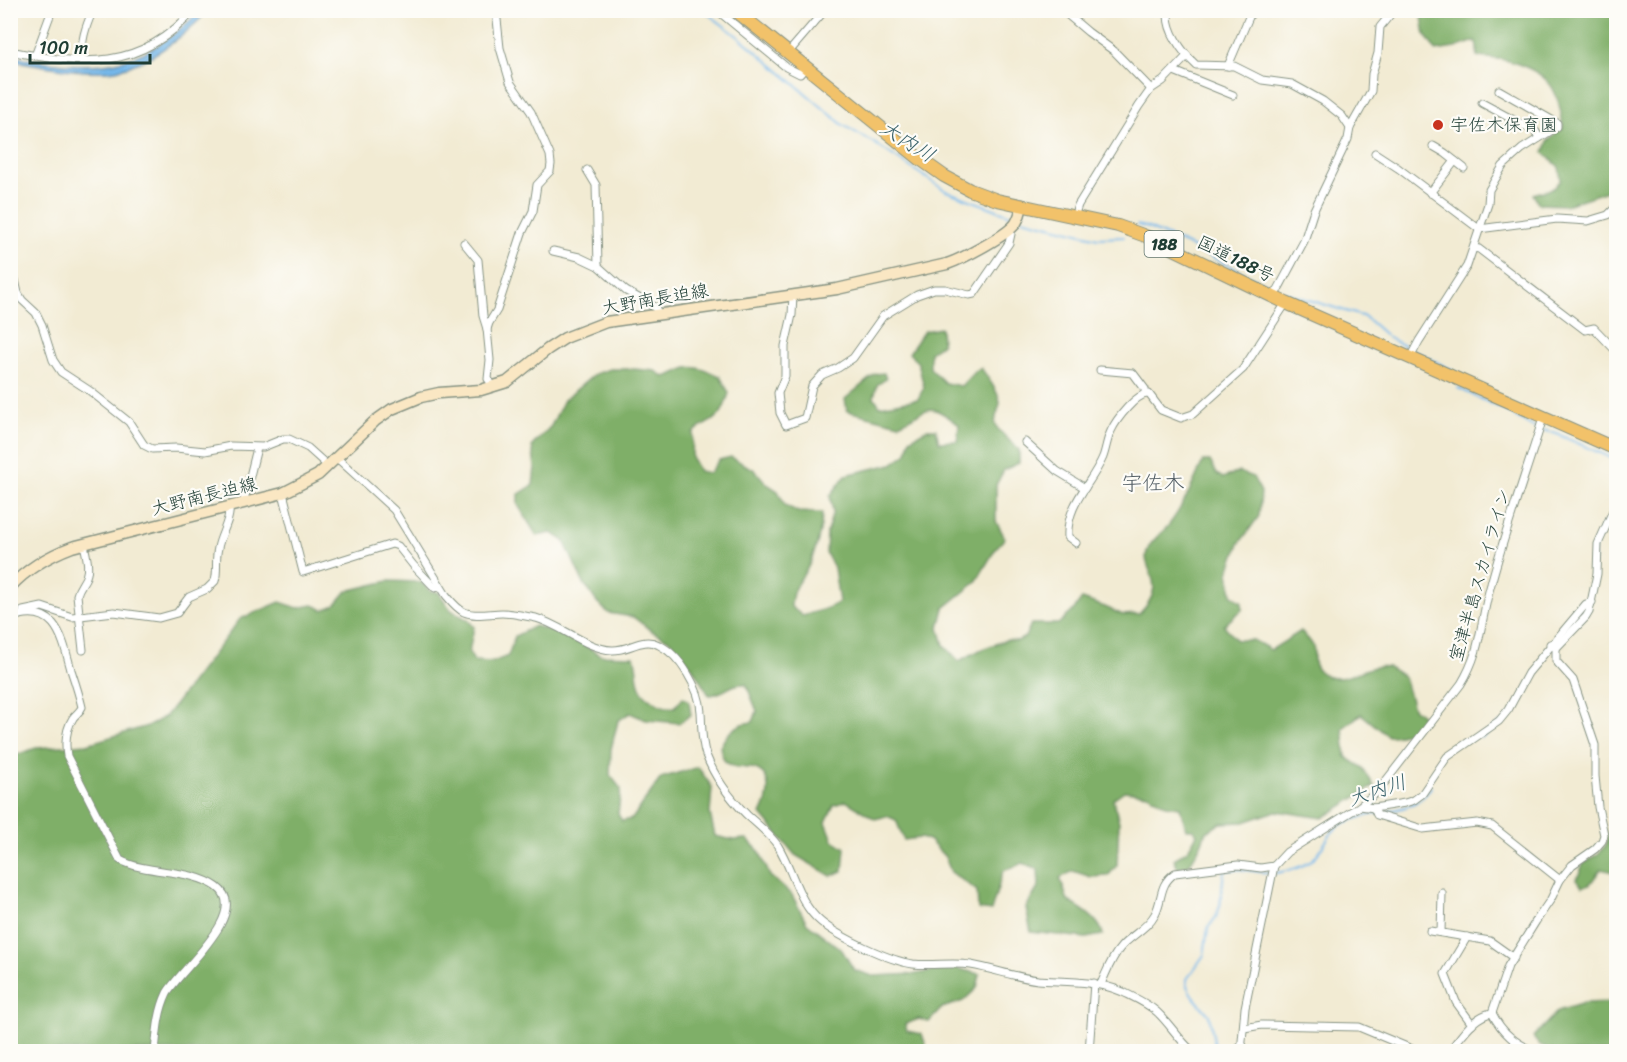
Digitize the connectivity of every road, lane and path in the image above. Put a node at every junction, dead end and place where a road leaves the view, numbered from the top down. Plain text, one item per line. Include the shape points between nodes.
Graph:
1 (52, 10) edge
2 (93, 10) edge
3 (194, 10) edge
4 (496, 10) edge
5 (717, 10) edge
6 (735, 10) edge
7 (825, 10) edge
8 (1062, 10) edge
9 (1169, 10) edge
10 (1252, 10) edge
11 (1394, 10) edge
12 (10, 51) edge
13 (788, 53) junction
14 (35, 56) junction
15 (1186, 56) junction
16 (82, 60) junction
17 (1227, 66) junction
18 (806, 67) junction
19 (1174, 70) junction
20 (1151, 90) junction
21 (1499, 90) dead end
22 (1233, 94) dead end
23 (1482, 103) dead end
24 (1350, 128) junction
25 (1539, 138) junction
26 (1433, 146) dead end
27 (1375, 153) dead end
28 (1455, 161) junction
29 (1464, 168) dead end
30 (587, 170) dead end
31 (1430, 193) junction
32 (1617, 207) edge
33 (1017, 217) junction
34 (1074, 217) junction
35 (1479, 229) junction
36 (464, 243) dead end
37 (1474, 248) junction
38 (553, 251) dead end
39 (10, 258) edge
40 (598, 266) junction
41 (794, 295) junction
42 (1280, 300) junction
43 (658, 313) junction
44 (487, 329) junction
45 (1617, 351) edge
46 (1410, 357) junction
47 (1100, 370) dead end
48 (494, 387) junction
49 (1145, 393) junction
50 (1544, 418) junction
51 (1025, 442) dead end
52 (257, 448) junction
53 (1617, 449) edge
54 (337, 458) junction
55 (328, 466) junction
56 (1085, 488) junction
57 (283, 494) junction
58 (243, 504) junction
59 (1617, 504) edge
60 (229, 507) junction
61 (1076, 543) dead end
62 (84, 544) junction
63 (440, 586) junction
64 (10, 587) edge
65 (20, 615) junction
66 (81, 616) junction
67 (10, 618) edge
68 (1553, 646) junction
69 (83, 650) dead end
70 (1360, 806) junction
71 (1374, 811) junction
72 (1274, 866) junction
73 (1560, 880) junction
74 (1442, 893) dead end
75 (1430, 931) dead end
76 (1441, 932) junction
77 (1467, 937) junction
78 (1514, 957) junction
79 (1098, 984) junction
80 (1492, 1013) junction
81 (1472, 1024) junction
82 (1244, 1028) junction
83 (1242, 1049) edge
84 (155, 1052) edge
85 (1089, 1052) edge
86 (1193, 1052) edge
87 (1230, 1052) edge
88 (1419, 1052) edge
89 (1446, 1052) edge
90 (1536, 1052) edge

1 - 14 street
2 - 16 street via 82,35
3 - 16 street via 167,35 130,55
4 - 44 street via 500,48 510,82 531,112 551,164 550,171 537,185 533,211
5 - 18 street via 786,67 800,74
6 - 13 highway, 国道188号 / 188
7 - 13 street
8 - 20 street via 1114,51
9 - 15 street via 1168,25
10 - 17 street
11 - 24 street via 1380,27 1371,91
12 - 14 street
13 - 18 highway, 国道188号 / 188
14 - 16 street
15 - 17 street via 1196,65
15 - 19 street
17 - 24 street via 1262,80 1280,81 1305,90 1335,110
18 - 33 highway, 国道188号 / 188 via 944,176 997,200
19 - 20 street
19 - 22 street
20 - 34 street via 1108,154
21 - 25 street via 1557,123 1557,127
23 - 25 street via 1536,132
24 - 42 street
25 - 35 street via 1503,166 1489,190
26 - 28 street
27 - 31 street
28 - 29 street
28 - 31 street
30 - 40 street via 596,185
31 - 35 street
32 - 35 street via 1608,215 1588,221 1557,219
33 - 34 highway, 国道188号 / 188
33 - 41 main road, 大野南長迫線 via 960,260 837,289
33 - 41 street via 1009,243 974,294 934,289 883,316 853,358 822,375 812,386 805,418 786,425 778,393 785,376 784,346
34 - 42 highway, 国道188号 / 188 via 1151,238
35 - 37 street
36 - 44 street via 478,260
37 - 45 street via 1585,330 1594,328
37 - 46 street via 1460,279
38 - 40 street via 579,256
39 - 52 street via 18,293 36,313 61,372 129,422 144,445 189,451 231,446
40 - 43 street
41 - 43 main road, 大野南長迫線
42 - 46 highway, 国道188号 / 188
42 - 49 street via 1243,369 1193,414 1181,418 1161,410
43 - 48 main road, 大野南長迫線 via 606,322 566,338 507,382
44 - 48 street via 488,379
46 - 50 highway, 国道188号 / 188
47 - 49 street via 1133,373
48 - 54 main road, 大野南長迫線 via 408,401 375,421
49 - 56 street via 1138,396 1112,429 1103,456
50 - 53 highway, 国道188号 / 188
50 - 70 street, 室津半島スカイライン via 1494,571 1472,666 1392,775
51 - 56 street via 1057,471
52 - 55 street via 289,439 308,448
52 - 58 street
54 - 55 main road, 大野南長迫線
54 - 63 street via 393,510
55 - 57 main road, 大野南長迫線
56 - 61 street via 1071,510 1067,529 1068,537
57 - 58 main road, 大野南長迫線
57 - 63 street via 303,572 392,544 429,583 435,588
58 - 60 main road, 大野南長迫線
59 - 68 street via 1598,544 1592,602 1586,604
60 - 62 main road, 大野南長迫線
60 - 66 street via 218,548 215,581 189,597 177,613 159,618 114,612
62 - 64 main road, 大野南長迫線 via 53,554
62 - 66 street via 88,565 77,595
63 - 79 street via 463,612 516,614 549,623 603,648 614,650 652,642 670,653 688,674 699,698 702,740 715,772 733,799 778,846 805,902 829,928 882,955 912,964 949,962 1029,979
65 - 66 street via 22,611 42,607
65 - 67 street
65 - 84 street via 37,614 64,639 82,707 68,731 67,756 120,860 207,883 218,888 226,900 227,911 218,929 168,991 158,1014
66 - 69 street
68 - 71 street via 1528,673 1499,722 1447,757 1422,794
68 - 73 street via 1556,661 1574,680 1595,745 1599,821 1604,835 1595,849 1572,865
70 - 71 street
70 - 72 street, 室津半島スカイライン via 1287,852
71 - 73 street via 1423,829 1477,823 1492,826
72 - 79 street via 1238,865 1175,873 1164,886 1150,923 1123,945
72 - 82 street
73 - 78 street
74 - 76 street
75 - 76 street
76 - 77 street
77 - 78 street via 1490,941
77 - 81 street via 1445,974 1456,1002
78 - 80 street
79 - 85 street
79 - 86 street via 1136,998 1157,1012
80 - 81 street
80 - 90 street via 1515,1042
81 - 89 street
82 - 83 street
82 - 88 street via 1359,1027
83 - 87 street

